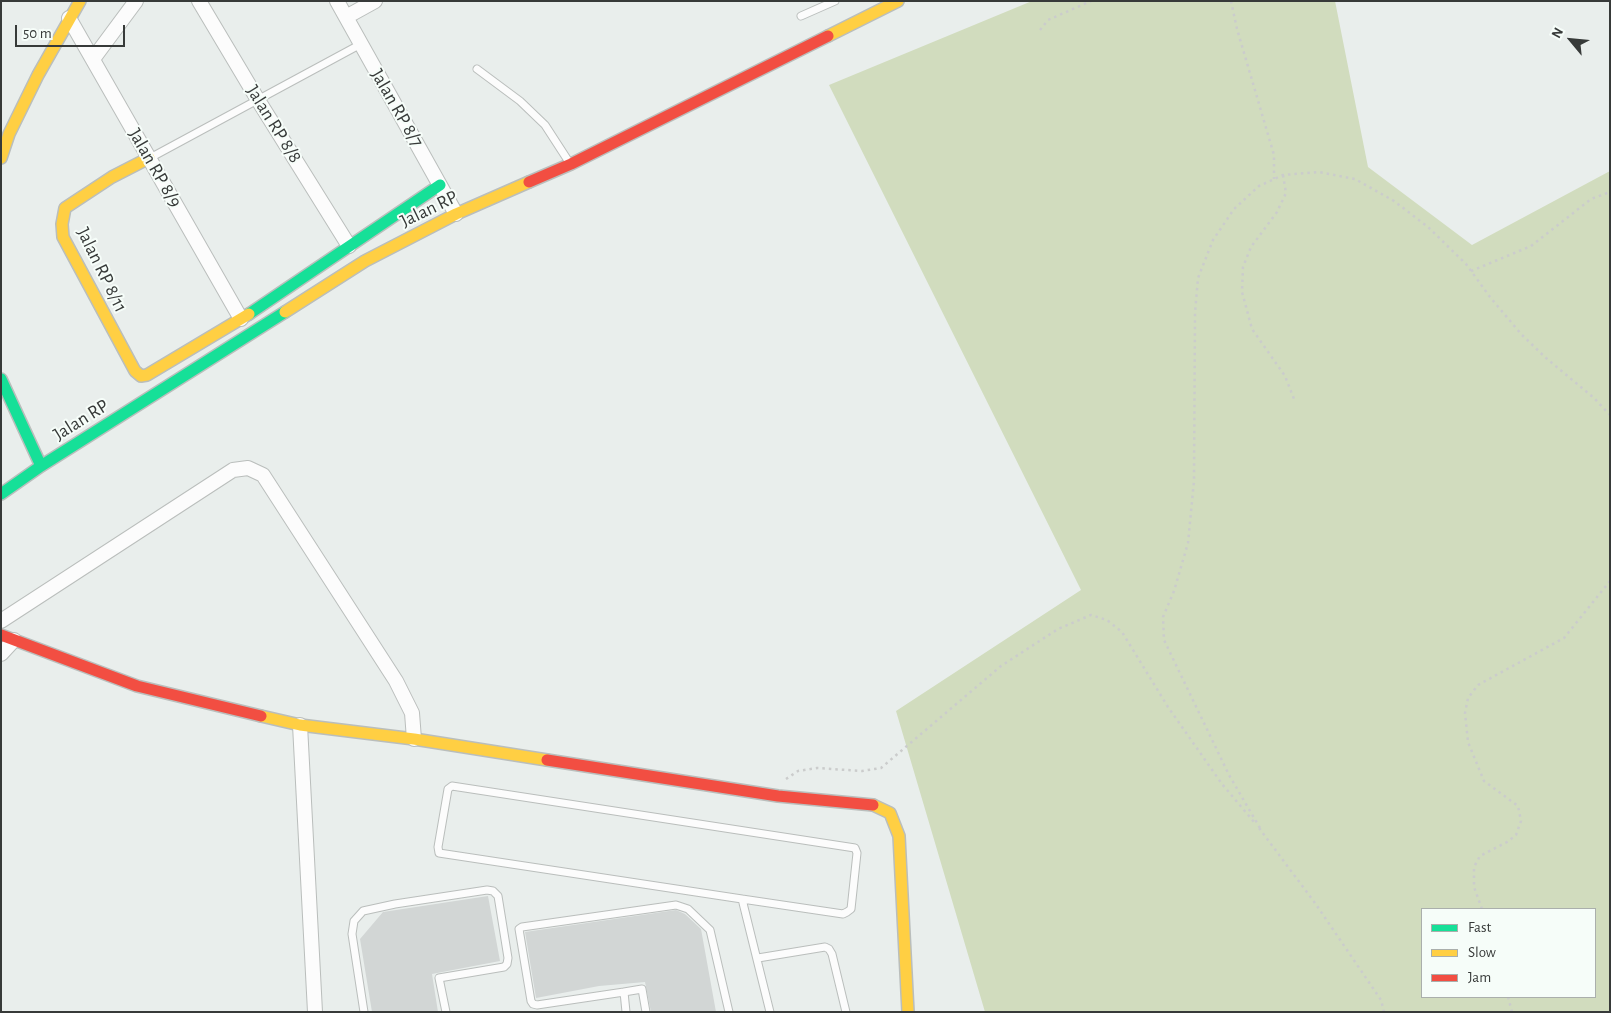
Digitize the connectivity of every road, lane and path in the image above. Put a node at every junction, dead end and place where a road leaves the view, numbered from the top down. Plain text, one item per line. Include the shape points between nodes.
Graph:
1 (80, 1) edge
2 (136, 1) edge
3 (200, 1) edge
4 (337, 1) edge
5 (375, 1) edge
6 (835, 1) edge
7 (898, 1) edge
8 (1091, 1) edge
9 (1231, 1) edge
10 (879, 5) edge
11 (801, 16) dead end
12 (346, 17) junction
13 (69, 18) junction
14 (1040, 30) dead end
15 (361, 44) junction
16 (93, 59) junction
17 (477, 70) dead end
18 (258, 100) junction
19 (5, 133) edge
20 (1, 158) edge
21 (149, 158) junction
22 (571, 164) junction
23 (1283, 174) junction
24 (1274, 179) junction
25 (440, 185) junction
26 (1610, 192) edge
27 (456, 214) junction
28 (349, 246) junction
29 (1471, 271) junction
30 (241, 319) junction
31 (1, 379) edge
32 (1294, 399) dead end
33 (1610, 415) edge
34 (41, 466) junction
35 (1, 494) edge
36 (1610, 580) edge
37 (1, 621) edge
38 (8, 638) edge
39 (1, 654) edge
40 (300, 725) junction
41 (414, 739) junction
42 (778, 796) junction
43 (1260, 828) junction
44 (742, 898) junction
45 (1482, 908) edge
46 (758, 958) junction
47 (624, 992) junction
48 (1508, 998) edge
49 (315, 1012) edge
50 (364, 1012) edge
51 (446, 1012) edge
52 (626, 1012) edge
53 (646, 1012) edge
54 (729, 1012) edge
55 (770, 1012) edge
56 (846, 1012) edge
57 (908, 1012) edge
58 (1384, 1012) edge
59 (1512, 1012) edge

1 - 13 street
2 - 16 street
3 - 18 street, Jalan RP 8/8
4 - 12 street, Jalan RP 8/7
5 - 12 street
6 - 11 lane
7 - 10 street, Jalan RP
8 - 14 path via 1048,20
9 - 24 path via 1274,155
10 - 22 street, Jalan RP
12 - 15 street, Jalan RP 8/7
13 - 16 street, Jalan RP 8/9
13 - 19 street
15 - 18 lane
15 - 25 street, Jalan RP 8/7
16 - 21 street, Jalan RP 8/9
17 - 22 lane via 520,101 545,125
18 - 21 lane
18 - 28 street, Jalan RP 8/8
19 - 20 street
21 - 30 street, Jalan RP 8/9
21 - 30 street, Jalan RP 8/11 via 112,177 65,208 62,224 63,237 135,371 140,376 147,375
22 - 27 street, Jalan RP
23 - 24 path
23 - 29 path via 1319,172 1355,179 1428,227
23 - 32 path via 1286,193 1277,212 1251,247 1243,267 1242,292 1252,329 1285,376
24 - 43 path via 1259,186 1234,209 1213,240 1198,278 1194,481 1188,543 1163,616 1164,640 1225,768
25 - 27 street, Jalan RP 8/7
25 - 28 street
26 - 29 path via 1591,199 1531,246
27 - 34 street, Jalan RP via 366,261
28 - 30 street
29 - 33 path via 1521,334
31 - 34 street
34 - 35 street, Jalan RP
36 - 45 path via 1564,638 1478,685 1468,698 1465,714 1468,742 1484,782 1518,806 1522,821 1516,835 1480,856 1474,867 1474,887
37 - 41 street via 233,470 248,468 264,475 396,681 412,712
38 - 39 street
38 - 40 street via 137,686
40 - 41 street
40 - 49 street
41 - 42 street
42 - 43 path via 785,780 798,771 881,768 1001,666 1058,629 1090,615 1107,620 1122,632 1168,707 1222,784
42 - 57 street via 874,804 890,813 899,836
43 - 58 path via 1316,903 1381,1000
44 - 44 lane via 439,852 448,789 452,786 855,848 851,908 843,914
44 - 46 lane
46 - 55 lane
46 - 56 lane via 824,947 829,949
47 - 52 lane
47 - 53 lane via 642,989
47 - 54 lane via 533,1004 519,929 676,905 688,909 710,930
48 - 59 path
50 - 51 lane via 352,934 354,921 363,911 493,891 498,896 507,964 439,978

